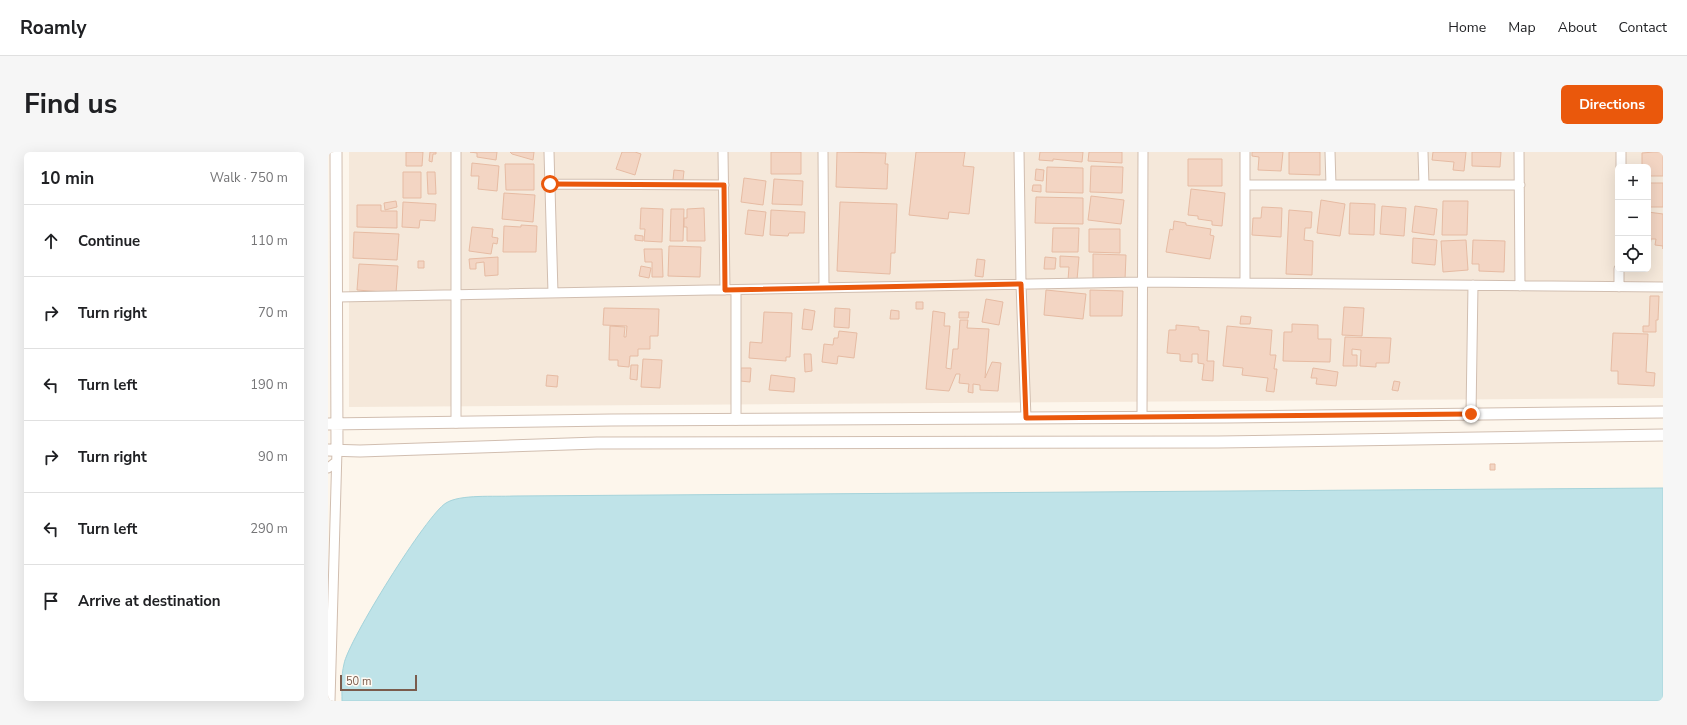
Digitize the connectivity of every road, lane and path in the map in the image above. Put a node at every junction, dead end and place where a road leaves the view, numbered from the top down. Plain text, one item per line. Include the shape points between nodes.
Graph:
1 (336, 152) edge
2 (456, 152) edge
3 (549, 152) edge
4 (723, 152) edge
5 (824, 152) edge
6 (1020, 152) edge
7 (1143, 152) edge
8 (1244, 152) edge
9 (1330, 152) edge
10 (1423, 152) edge
11 (1519, 152) edge
12 (1621, 152) edge
13 (1621, 164) edge
14 (550, 184) junction
15 (724, 185) junction
16 (1245, 185) junction
17 (1331, 185) junction
18 (1424, 185) junction
19 (1520, 185) junction
20 (1619, 272) edge
21 (1143, 282) junction
22 (1245, 283) junction
23 (1021, 284) junction
24 (1473, 285) junction
25 (1520, 286) junction
26 (1619, 287) junction
27 (1663, 287) edge
28 (824, 288) junction
29 (725, 290) junction
30 (736, 290) junction
31 (553, 293) junction
32 (457, 295) junction
33 (338, 297) junction
34 (1663, 412) edge
35 (1471, 414) junction
36 (1026, 418) junction
37 (1142, 418) junction
38 (736, 420) junction
39 (456, 423) junction
40 (332, 424) edge
41 (1663, 435) edge
42 (332, 450) edge
43 (336, 462) junction
44 (328, 468) edge
45 (330, 701) edge

1 - 33 street
2 - 32 street
3 - 14 street
4 - 15 street
5 - 28 street
6 - 23 street
7 - 21 street
8 - 16 street
9 - 17 street
10 - 18 street
11 - 19 street
12 - 13 street
14 - 15 street
14 - 31 street
15 - 29 street
16 - 17 street
16 - 22 street
17 - 18 street
18 - 19 street
19 - 25 street
20 - 26 street
21 - 22 street
21 - 23 street
21 - 37 street
22 - 24 street
23 - 28 street
23 - 36 street
24 - 25 street
24 - 35 street
25 - 26 street
26 - 27 street
28 - 30 street
29 - 30 street
29 - 31 street
30 - 38 street
31 - 32 street
32 - 33 street
32 - 39 street
33 - 40 street
34 - 35 street
35 - 37 street
36 - 37 street
36 - 38 street
38 - 39 street
39 - 40 street
40 - 42 street
41 - 42 street via 1218,442 597,443
42 - 43 street
43 - 44 street
43 - 45 street

